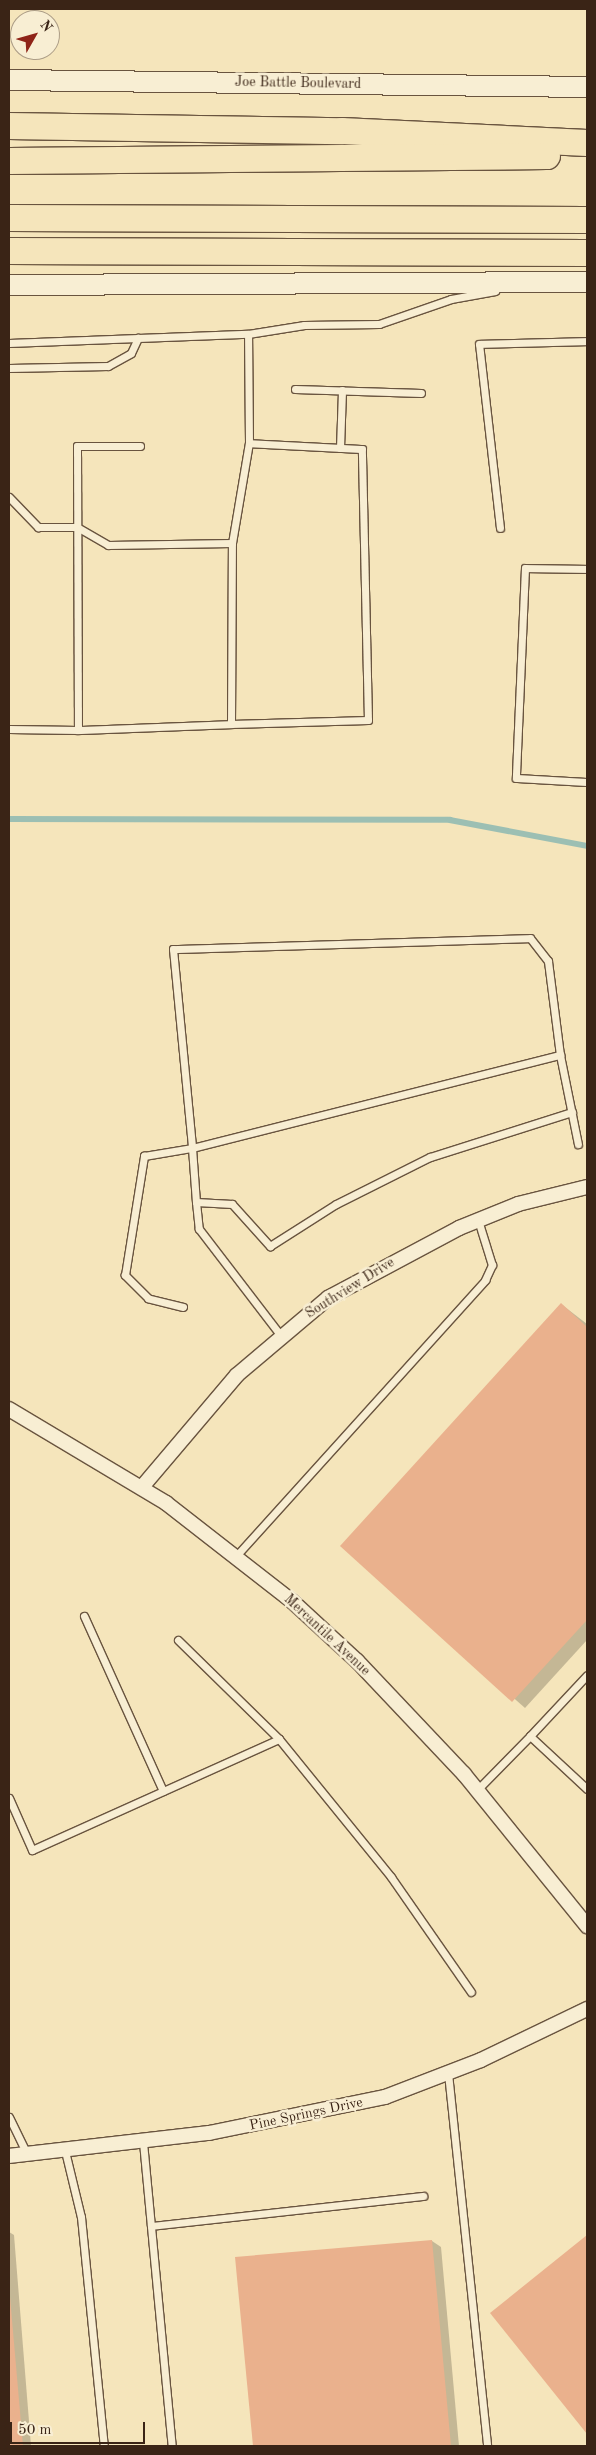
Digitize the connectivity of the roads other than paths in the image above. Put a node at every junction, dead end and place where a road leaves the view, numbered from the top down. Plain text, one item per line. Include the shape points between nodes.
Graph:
1 (9, 80) edge
2 (587, 87) edge
3 (9, 126) edge
4 (587, 143) edge
5 (587, 156) edge
6 (9, 160) edge
7 (9, 218) edge
8 (587, 220) edge
9 (9, 251) edge
10 (587, 253) edge
11 (545, 282) junction
12 (587, 282) edge
13 (9, 285) edge
14 (248, 334) junction
15 (138, 338) junction
16 (587, 341) edge
17 (9, 343) edge
18 (9, 368) edge
19 (295, 389) dead end
20 (342, 390) junction
21 (421, 393) dead end
22 (250, 443) junction
23 (140, 446) dead end
24 (340, 448) junction
25 (9, 497) edge
26 (77, 528) junction
27 (500, 528) dead end
28 (232, 543) junction
29 (587, 569) edge
30 (231, 724) junction
31 (9, 729) edge
32 (78, 730) junction
33 (587, 782) edge
34 (560, 1055) junction
35 (572, 1112) junction
36 (578, 1144) dead end
37 (192, 1148) junction
38 (587, 1187) edge
39 (196, 1202) junction
40 (478, 1220) junction
41 (183, 1307) dead end
42 (280, 1336) junction
43 (9, 1409) edge
44 (142, 1487) junction
45 (236, 1556) junction
46 (84, 1616) dead end
47 (178, 1640) dead end
48 (587, 1676) edge
49 (530, 1736) junction
50 (279, 1739) junction
51 (587, 1789) edge
52 (477, 1790) junction
53 (163, 1791) junction
54 (9, 1798) edge
55 (587, 1926) edge
56 (471, 1992) dead end
57 (587, 2009) edge
58 (448, 2073) junction
59 (9, 2117) edge
60 (143, 2142) junction
61 (64, 2151) junction
62 (27, 2154) junction
63 (9, 2156) edge
64 (423, 2196) dead end
65 (151, 2226) junction
66 (104, 2446) edge
67 (172, 2446) edge
68 (487, 2446) edge

1 - 2 main road, Joe Battle Boulevard
3 - 4 highway via 342,131
5 - 6 highway
7 - 8 highway
9 - 10 highway
11 - 12 main road
11 - 13 main road
11 - 14 lane via 452,299 379,324 304,325
14 - 15 lane
14 - 22 lane
15 - 17 lane
15 - 18 lane via 131,353 108,366
16 - 27 lane via 479,344
19 - 20 lane
20 - 21 lane
20 - 24 lane
22 - 24 lane
22 - 28 lane
23 - 26 lane via 77,446
24 - 30 lane via 362,449 368,720
25 - 26 lane via 38,526
26 - 28 lane via 108,545
26 - 32 lane
28 - 30 lane
29 - 33 lane via 525,568 516,778
30 - 32 lane
31 - 32 lane
34 - 35 lane
34 - 37 lane
34 - 37 lane via 548,961 530,938 173,949
35 - 36 lane
35 - 39 lane via 430,1157 336,1204 270,1246 232,1204
37 - 39 lane
37 - 41 lane via 144,1156 125,1275 148,1298
38 - 40 street, Southview Drive via 518,1204
39 - 42 lane via 199,1229
40 - 42 street, Southview Drive via 366,1275
40 - 45 lane via 492,1265 486,1280
42 - 44 street, Southview Drive via 210,1404
43 - 44 street, Mercantile Avenue
44 - 45 street, Mercantile Avenue
45 - 52 street, Mercantile Avenue via 357,1661
46 - 53 lane
47 - 50 lane
48 - 49 lane
49 - 51 lane
49 - 52 lane
50 - 53 lane
50 - 56 lane via 391,1877
52 - 55 street, Mercantile Avenue
53 - 54 lane via 32,1850
57 - 58 street, Pine Springs Drive
58 - 60 street, Pine Springs Drive via 385,2096 269,2123
58 - 68 lane
59 - 62 lane
60 - 61 street, Pine Springs Drive
60 - 65 lane
61 - 62 street, Pine Springs Drive
61 - 66 lane via 81,2217
62 - 63 street, Pine Springs Drive
64 - 65 lane
65 - 67 lane

